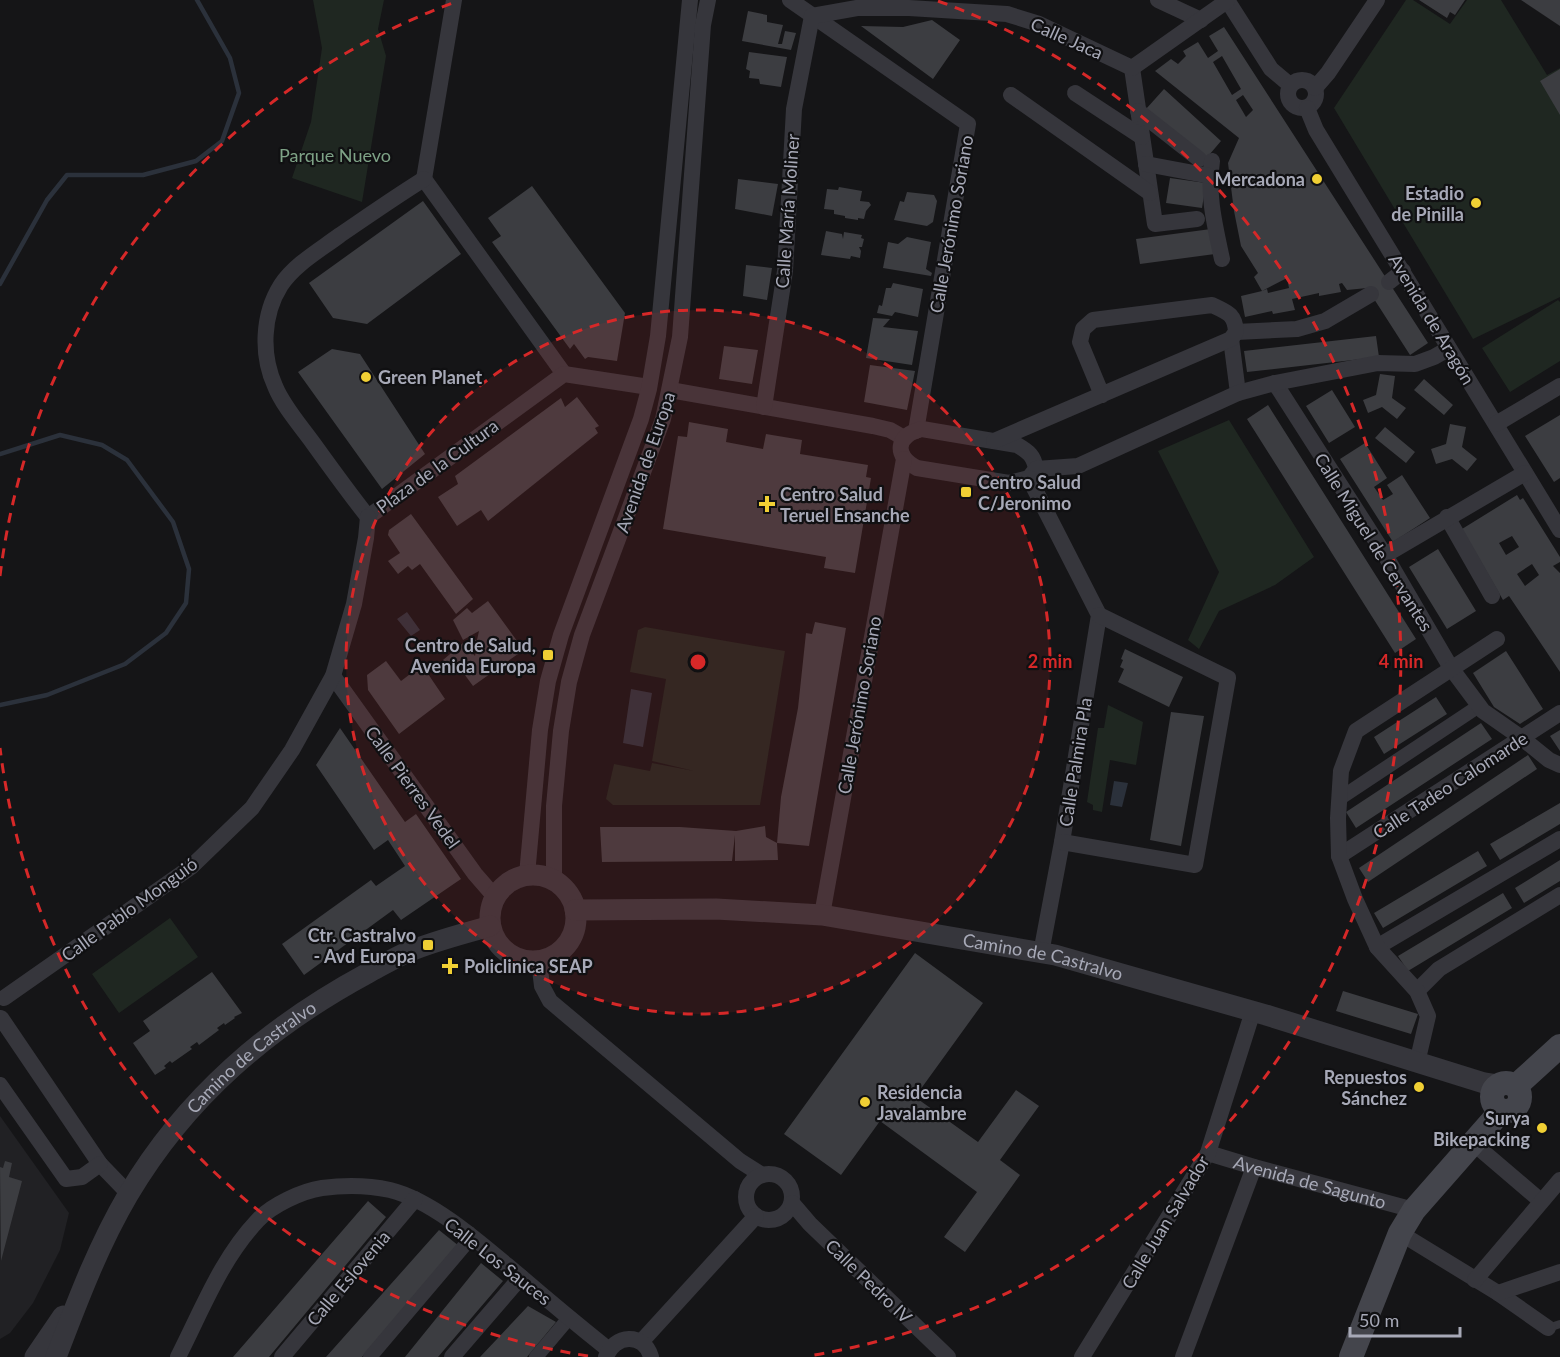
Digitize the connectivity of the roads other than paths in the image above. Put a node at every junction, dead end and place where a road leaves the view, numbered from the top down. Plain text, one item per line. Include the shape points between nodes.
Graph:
1 (690, 0) edge
2 (708, 0) edge
3 (790, 0) edge
4 (1158, 0) edge
5 (1377, 0) edge
6 (1227, 1) edge
7 (456, 2) edge
8 (812, 16) junction
9 (1201, 20) junction
10 (1132, 68) junction
11 (1290, 85) junction
12 (1315, 88) junction
13 (1075, 93) dead end
14 (1011, 95) dead end
15 (1306, 108) junction
16 (1138, 111) junction
17 (1142, 137) junction
18 (1146, 164) junction
19 (1207, 165) junction
20 (424, 179) junction
21 (1150, 193) junction
22 (1197, 219) dead end
23 (1222, 259) dead end
24 (1403, 271) junction
25 (1389, 282) dead end
26 (1371, 294) dead end
27 (1233, 335) junction
28 (1448, 349) junction
29 (564, 374) junction
30 (1275, 383) junction
31 (1560, 386) edge
32 (649, 387) junction
33 (670, 390) junction
34 (1238, 393) junction
35 (1102, 395) junction
36 (765, 407) junction
37 (1496, 424) junction
38 (910, 434) junction
39 (993, 441) junction
40 (904, 459) junction
41 (1525, 473) junction
42 (1033, 474) junction
43 (368, 517) junction
44 (1447, 518) junction
45 (1560, 530) edge
46 (1385, 555) junction
47 (1492, 596) dead end
48 (1099, 615) junction
49 (1497, 639) dead end
50 (1451, 668) junction
51 (333, 676) junction
52 (1479, 706) junction
53 (1560, 714) edge
54 (1523, 739) junction
55 (1560, 765) edge
56 (1339, 799) junction
57 (1560, 839) edge
58 (1062, 842) junction
59 (1339, 856) junction
60 (527, 874) junction
61 (554, 880) junction
62 (1560, 895) edge
63 (495, 897) junction
64 (575, 910) junction
65 (822, 915) junction
66 (490, 926) junction
67 (1377, 947) junction
68 (1041, 953) junction
69 (539, 961) junction
70 (1417, 991) junction
71 (2, 996) edge
72 (1253, 1011) junction
73 (0, 1018) edge
74 (1560, 1046) edge
75 (1417, 1063) junction
76 (0, 1085) edge
77 (1507, 1086) junction
78 (1473, 1143) junction
79 (1208, 1153) junction
80 (99, 1164) junction
81 (1254, 1167) junction
82 (762, 1175) junction
83 (1560, 1180) edge
84 (129, 1194) junction
85 (415, 1199) junction
86 (1541, 1201) junction
87 (792, 1203) junction
88 (1414, 1210) junction
89 (756, 1216) junction
90 (469, 1233) junction
91 (1400, 1233) junction
92 (1560, 1272) edge
93 (89, 1275) junction
94 (521, 1277) junction
95 (1475, 1280) junction
96 (1498, 1293) junction
97 (569, 1318) junction
98 (1554, 1326) edge
99 (640, 1342) junction
100 (608, 1354) edge
101 (35, 1357) edge
102 (56, 1357) edge
103 (178, 1357) edge
104 (282, 1357) edge
105 (370, 1357) edge
106 (452, 1357) edge
107 (536, 1357) edge
108 (651, 1357) edge
109 (948, 1357) edge
110 (1082, 1357) edge
111 (1183, 1357) edge
112 (1351, 1357) edge

1 - 32 street, Avenida de Europa via 658,336
2 - 33 street, Avenida de Europa via 680,337
3 - 8 street, Calle Jerónimo Soriano
4 - 9 street
5 - 12 street
6 - 9 street
6 - 11 street via 1271,69
7 - 20 street
8 - 10 street, Calle Jaca via 857,8 1007,14 1043,26
8 - 36 street, Calle María Moliner via 794,109 785,271
8 - 38 street, Calle Jerónimo Soriano via 968,124
9 - 10 street
10 - 16 street
11 - 12 street via 1303,80
11 - 15 street via 1290,103
12 - 15 street via 1316,98
13 - 17 street
14 - 21 street
15 - 24 street, Avenida de Aragón
16 - 17 street
16 - 19 street
17 - 18 street
18 - 19 street
18 - 21 street
19 - 23 street
20 - 29 street
20 - 43 street, Plaza de la Cultura via 307,259 281,285 267,321 267,363 275,388
21 - 22 street via 1155,224
24 - 25 street
24 - 28 street, Avenida de Aragón
26 - 27 street via 1325,321 1297,329
27 - 34 street
27 - 35 street
27 - 35 street via 1235,321 1228,312 1212,305 1093,320 1083,329 1080,342
28 - 30 street via 1415,364 1378,363
28 - 37 street, Avenida de Aragón
29 - 32 street
29 - 43 street, Plaza de la Cultura
30 - 34 street
30 - 46 street, Calle Miguel de Cervantes
31 - 37 street
32 - 60 street, Avenida de Europa via 548,681
33 - 36 street
33 - 61 street, Avenida de Europa via 645,470 582,635 569,682 554,806
34 - 42 street via 1086,462
35 - 39 street
36 - 38 street
37 - 41 street, Avenida de Aragón
38 - 39 street via 931,430
38 - 40 street, Calle Jerónimo Soriano via 900,446
39 - 42 street via 1028,451 1035,458
40 - 42 street via 917,468 1009,483
40 - 65 street, Calle Jerónimo Soriano
41 - 44 street
41 - 45 street, Avenida de Aragón
42 - 48 street
43 - 51 street, Calle Pablo Monguió via 354,604
44 - 46 street
44 - 47 street
46 - 50 street, Calle Miguel de Cervantes
48 - 58 street, Calle Palmira Pla
48 - 58 street via 1228,678 1195,865
49 - 50 street
50 - 52 street, Calle Miguel de Cervantes
50 - 56 street via 1356,731 1341,771
51 - 63 street, Calle Pierres Vedel
51 - 71 street, Calle Pablo Monguió via 292,750 252,808 191,867
52 - 54 street, Calle Miguel de Cervantes
52 - 56 street
53 - 54 street, Calle Tadeo Calomarde
54 - 55 street, Calle Miguel de Cervantes
54 - 59 street, Calle Tadeo Calomarde
56 - 59 street
57 - 67 street
58 - 68 street, Calle Palmira Pla
59 - 67 street
60 - 61 street
60 - 63 street via 504,886
61 - 64 street via 568,893
62 - 70 street via 1439,969
63 - 66 street
64 - 65 street, Camino de Castralvo via 716,909
64 - 69 street via 572,938 564,949
65 - 68 street, Camino de Castralvo
66 - 69 street via 495,939 508,953 526,961
66 - 84 street, Camino de Castralvo via 408,952 334,992 263,1040 202,1095 154,1155
67 - 70 street
68 - 72 street, Camino de Castralvo
69 - 82 street via 542,986 550,1001 740,1161
70 - 75 street via 1428,1016
71 - 73 street via 6,1011
72 - 75 street, Camino de Castralvo
72 - 79 street, Calle Juan Salvador
73 - 80 street
74 - 77 main road
75 - 77 street, Camino de Castralvo
76 - 80 street via 66,1179 82,1177
77 - 78 main road, Avenida de Sagunto via 1520,1095 1519,1104 1502,1111
78 - 86 street
78 - 88 main road, Avenida de Sagunto
79 - 81 street, Avenida de Sagunto
79 - 110 street, Calle Juan Salvador
80 - 84 street
81 - 88 street, Avenida de Sagunto
81 - 111 street
82 - 87 street via 776,1174 788,1182
82 - 89 street via 747,1190 747,1204
83 - 86 street
84 - 93 street, Camino de Castralvo
85 - 90 street, Calle Los Sauces
85 - 103 street, Calle Los Sauces via 392,1190 349,1185 309,1190 260,1218 234,1248
85 - 104 street, Calle Eslovenia
86 - 95 street
87 - 89 street via 777,1219
87 - 109 street, Calle Pedro IV
88 - 91 main road, Avenida de Sagunto
89 - 99 street
90 - 94 street, Calle Los Sauces
90 - 105 street via 465,1245
91 - 95 street
91 - 112 main road, Avenida de Sagunto
92 - 96 street
93 - 101 street, Camino de Castralvo
93 - 102 street, Camino de Castralvo
94 - 97 street, Calle Los Sauces
94 - 106 street
95 - 96 street
96 - 98 street
97 - 100 street, Calle Los Sauces
97 - 107 street
99 - 100 street via 627,1338 613,1344
99 - 108 street

